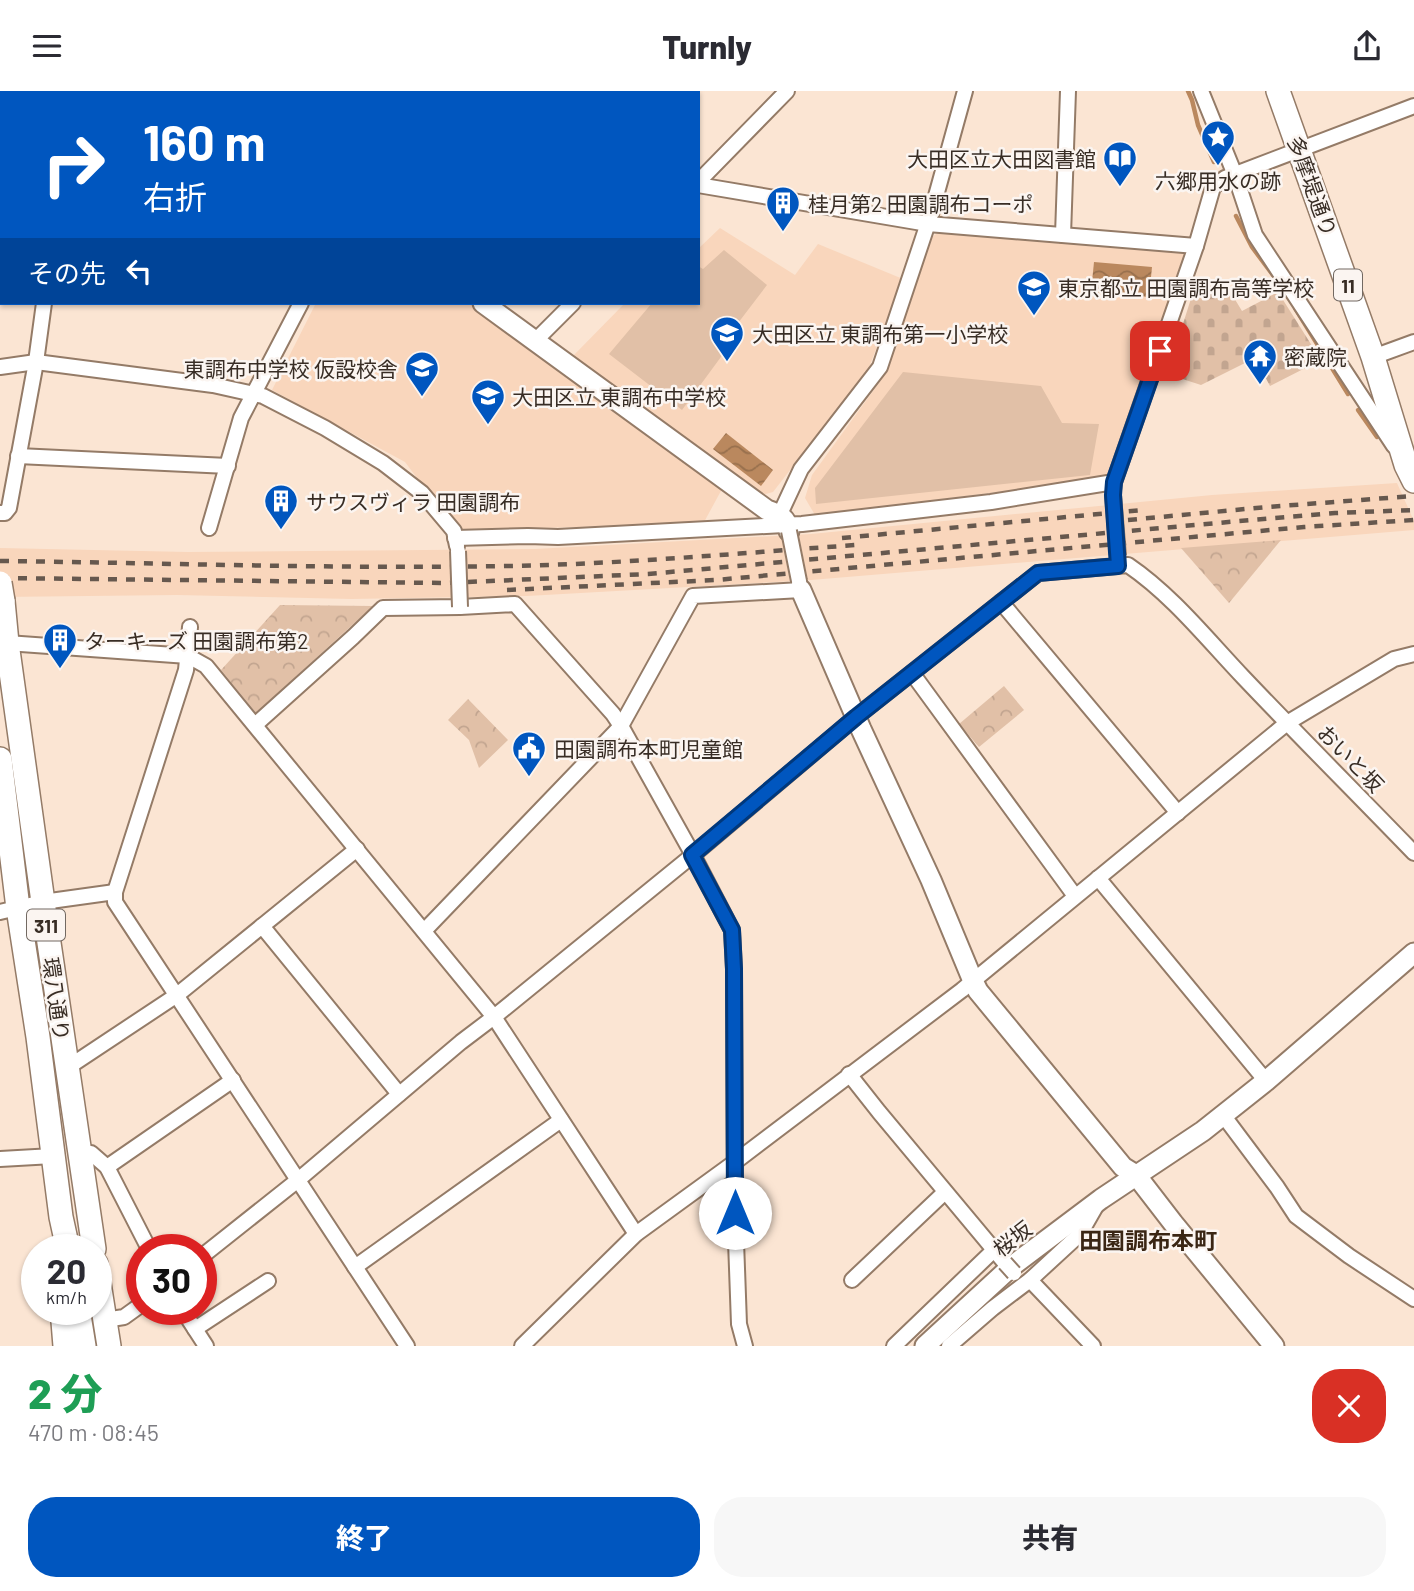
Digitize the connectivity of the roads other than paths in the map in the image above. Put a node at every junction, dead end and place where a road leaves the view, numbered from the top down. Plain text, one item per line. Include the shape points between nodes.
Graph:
1 (787, 91) edge
2 (965, 91) edge
3 (1068, 91) edge
4 (1201, 91) edge
5 (1278, 91) edge
6 (1414, 106) edge
7 (1300, 149) junction
8 (1235, 175) junction
9 (700, 181) edge
10 (700, 183) edge
11 (928, 224) junction
12 (1063, 235) junction
13 (1196, 246) junction
14 (44, 305) edge
15 (299, 305) edge
16 (486, 305) edge
17 (571, 305) edge
18 (536, 340) junction
19 (1414, 342) edge
20 (1373, 357) junction
21 (36, 362) junction
22 (0, 367) edge
23 (253, 393) junction
24 (18, 456) junction
25 (228, 466) junction
26 (1410, 473) edge
27 (1113, 489) junction
28 (0, 513) edge
29 (786, 523) junction
30 (209, 528) dead end
31 (457, 545) junction
32 (1118, 561) junction
33 (800, 585) junction
34 (1, 592) edge
35 (1001, 602) junction
36 (460, 607) junction
37 (190, 627) dead end
38 (7, 643) junction
39 (1414, 654) edge
40 (188, 656) junction
41 (912, 673) junction
42 (856, 717) junction
43 (1287, 723) junction
44 (255, 725) junction
45 (621, 726) junction
46 (0, 759) edge
47 (1178, 813) junction
48 (357, 849) junction
49 (1414, 853) edge
50 (692, 855) junction
51 (1098, 878) junction
52 (115, 892) junction
53 (1075, 896) junction
54 (43, 902) junction
55 (9, 910) edge
56 (262, 926) junction
57 (424, 931) junction
58 (1414, 953) edge
59 (973, 981) junction
60 (177, 995) junction
61 (494, 1017) junction
62 (66, 1068) junction
63 (849, 1074) junction
64 (233, 1080) junction
65 (1266, 1081) junction
66 (399, 1094) junction
67 (1223, 1115) junction
68 (561, 1120) junction
69 (79, 1153) junction
70 (53, 1156) junction
71 (0, 1159) edge
72 (735, 1162) junction
73 (107, 1167) junction
74 (1136, 1175) junction
75 (298, 1180) junction
76 (945, 1192) junction
77 (1101, 1199) junction
78 (61, 1217) junction
79 (60, 1234) edge
80 (65, 1234) edge
81 (92, 1234) edge
82 (141, 1234) edge
83 (636, 1234) junction
84 (217, 1244) edge
85 (995, 1249) junction
86 (355, 1267) junction
87 (1010, 1268) dead end
88 (852, 1280) dead end
89 (1030, 1280) junction
90 (268, 1281) dead end
91 (1414, 1299) edge
92 (63, 1325) edge
93 (81, 1325) edge
94 (106, 1325) edge
95 (192, 1325) edge
96 (195, 1329) junction
97 (65, 1346) edge
98 (84, 1346) edge
99 (109, 1346) edge
100 (206, 1346) edge
101 (407, 1346) edge
102 (522, 1346) edge
103 (746, 1346) edge
104 (894, 1346) edge
105 (925, 1346) edge
106 (949, 1346) edge
107 (1093, 1346) edge
108 (1274, 1346) edge

1 - 9 street
2 - 11 street
3 - 12 street
4 - 8 street
5 - 7 main road, 多摩堤通り / 11
6 - 7 street
7 - 8 street
7 - 20 main road, 多摩堤通り / 11
8 - 13 street via 1213,187
8 - 26 street via 1255,235
10 - 11 street
11 - 12 street
11 - 29 street via 880,367 801,469
12 - 13 street
13 - 27 street
14 - 21 street
15 - 23 street
16 - 18 street
17 - 18 street
18 - 29 street
19 - 20 street
20 - 26 main road, 多摩堤通り / 11
21 - 22 street
21 - 23 street
21 - 24 street
23 - 25 street
23 - 31 street via 383,463 422,493 454,531
24 - 25 street
24 - 28 street via 9,508
25 - 30 street
27 - 29 street
27 - 32 street, bridge
29 - 31 street via 504,536
29 - 33 street, bridge
31 - 36 street, bridge
32 - 35 street via 1038,573
32 - 43 street, おいと坂 via 1162,592
33 - 42 street
33 - 45 street via 693,596
34 - 38 main road, 環八通り / 311
35 - 41 street
35 - 47 street
36 - 44 street via 383,608
36 - 45 street via 515,604
37 - 40 street
38 - 40 street
38 - 54 main road, 環八通り / 311
39 - 43 street via 1394,659
40 - 44 street via 206,666
40 - 52 street
41 - 42 street
41 - 53 street
42 - 50 street
42 - 59 street
43 - 47 street
43 - 49 street, おいと坂
44 - 48 street
45 - 50 street
45 - 57 street
46 - 55 main road, 環八通り / 311
47 - 51 street
48 - 56 street
48 - 57 street
50 - 61 street
50 - 72 street via 732,930
51 - 53 street
51 - 65 street
52 - 54 street
52 - 60 street via 115,902
53 - 59 street
54 - 55 street
54 - 62 main road, 環八通り / 311
55 - 70 main road, 環八通り / 311 via 38,1037
56 - 60 street
56 - 66 street
57 - 61 street
58 - 65 street, 桜坂
59 - 63 street
59 - 74 street via 1124,1167
60 - 62 street
60 - 64 street
61 - 66 street
61 - 68 street
62 - 69 main road, 環八通り / 311
63 - 72 street
63 - 76 street
64 - 73 street
64 - 75 street
65 - 67 street, 桜坂
66 - 75 street
67 - 74 street, 桜坂
67 - 91 street via 1296,1216
68 - 83 street
68 - 86 street
69 - 73 street via 91,1153
69 - 81 main road, 環八通り / 311
70 - 71 street
70 - 78 main road, 環八通り / 311
72 - 83 street
72 - 103 street via 739,1324
73 - 82 street
74 - 77 street, 桜坂
74 - 108 street
75 - 84 street
75 - 86 street
76 - 85 street
76 - 88 street
77 - 89 street via 1080,1234
77 - 105 street, 桜坂 via 1012,1266
78 - 79 main road, 311
78 - 80 main road, 環八通り / 311
83 - 102 street
85 - 87 street
85 - 104 street
86 - 101 street
89 - 106 street
89 - 107 street
90 - 96 street
92 - 97 main road
93 - 98 main road
94 - 99 main road
95 - 96 street
96 - 100 street

